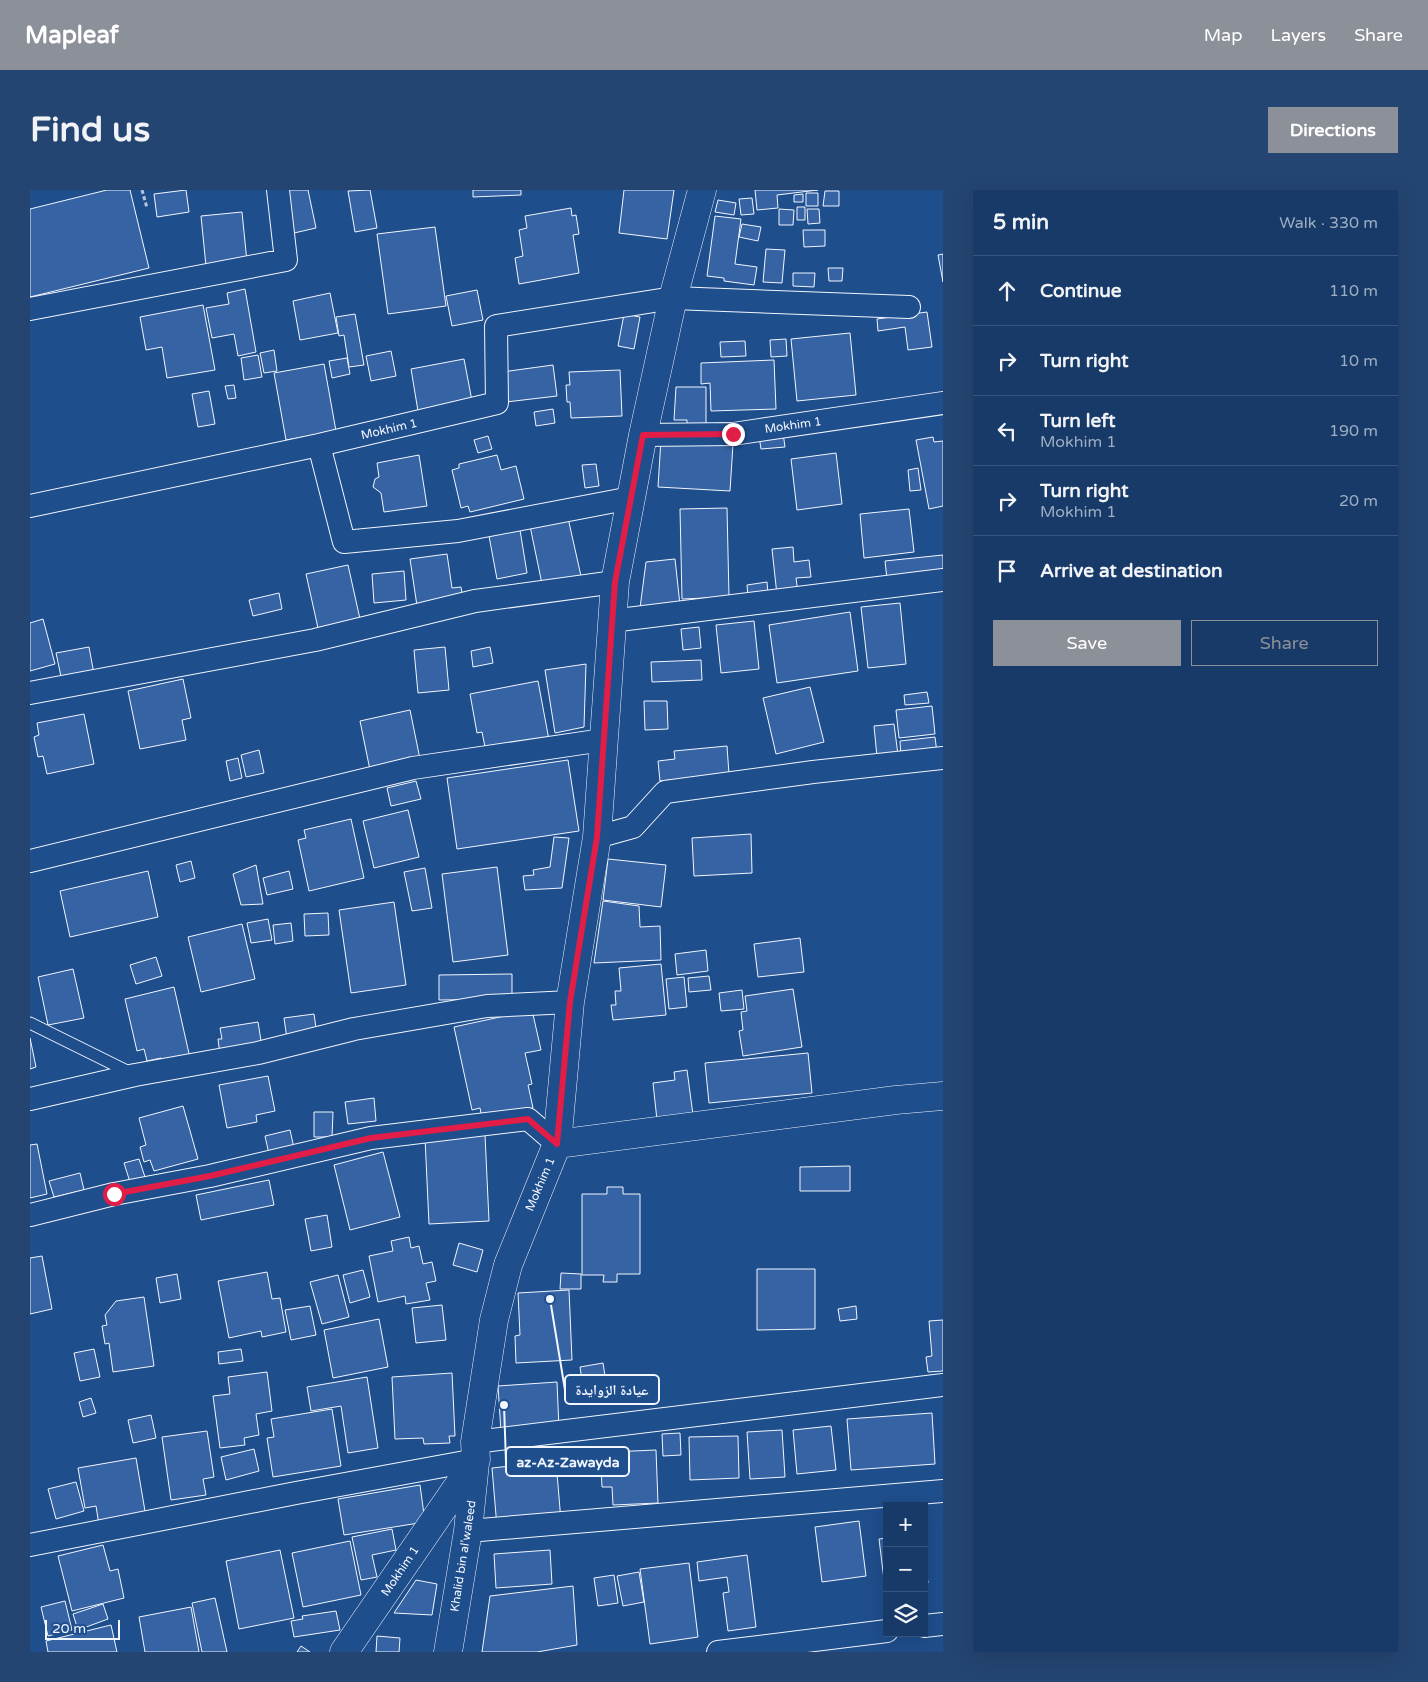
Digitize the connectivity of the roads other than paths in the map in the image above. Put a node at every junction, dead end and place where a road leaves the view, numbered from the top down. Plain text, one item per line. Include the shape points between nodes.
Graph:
1 (278, 190) edge
2 (702, 190) edge
3 (673, 298) junction
4 (909, 307) dead end
5 (30, 309) edge
6 (943, 403) edge
7 (643, 435) junction
8 (319, 445) junction
9 (631, 498) junction
10 (30, 506) edge
11 (943, 580) edge
12 (615, 582) junction
13 (611, 621) junction
14 (30, 693) edge
15 (603, 740) junction
16 (943, 758) edge
17 (597, 837) junction
18 (30, 862) edge
19 (570, 1002) junction
20 (30, 1023) edge
21 (135, 1075) junction
22 (943, 1096) edge
23 (30, 1099) edge
24 (557, 1144) junction
25 (30, 1215) edge
26 (943, 1385) edge
27 (475, 1451) junction
28 (943, 1491) edge
29 (468, 1531) junction
30 (30, 1545) edge
31 (943, 1624) edge
32 (928, 1626) edge
33 (883, 1631) edge
34 (344, 1652) edge
35 (448, 1652) edge
36 (718, 1652) edge

1 - 5 street via 286,260
2 - 3 street, Mokhim 1
3 - 4 street, Mokhim 1
3 - 7 street, Mokhim 1
3 - 8 street, Mokhim 1 via 496,326 497,404
6 - 7 street, Mokhim 1 via 733,434
7 - 9 street, Mokhim 1
8 - 9 street via 344,542 458,530
8 - 10 street, Mokhim 1
9 - 12 street, Mokhim 1
11 - 13 street
12 - 13 street, Mokhim 1
12 - 14 street via 475,601 315,640
13 - 15 street, Mokhim 1
15 - 17 street, Mokhim 1
15 - 18 street via 413,768
16 - 17 street via 665,792 632,828
17 - 19 street, Mokhim 1
19 - 21 street via 487,1006 354,1029 258,1053
19 - 24 street, Mokhim 1
20 - 21 lane
21 - 23 street
22 - 24 street
24 - 25 street via 528,1119 371,1138
24 - 27 street, Mokhim 1 via 508,1265 494,1320
26 - 27 street
27 - 29 street, Khalid bin al'waleed
27 - 30 street
27 - 34 street, Mokhim 1
28 - 29 street
29 - 35 street, Khalid bin al'waleed
31 - 32 street
33 - 36 street

